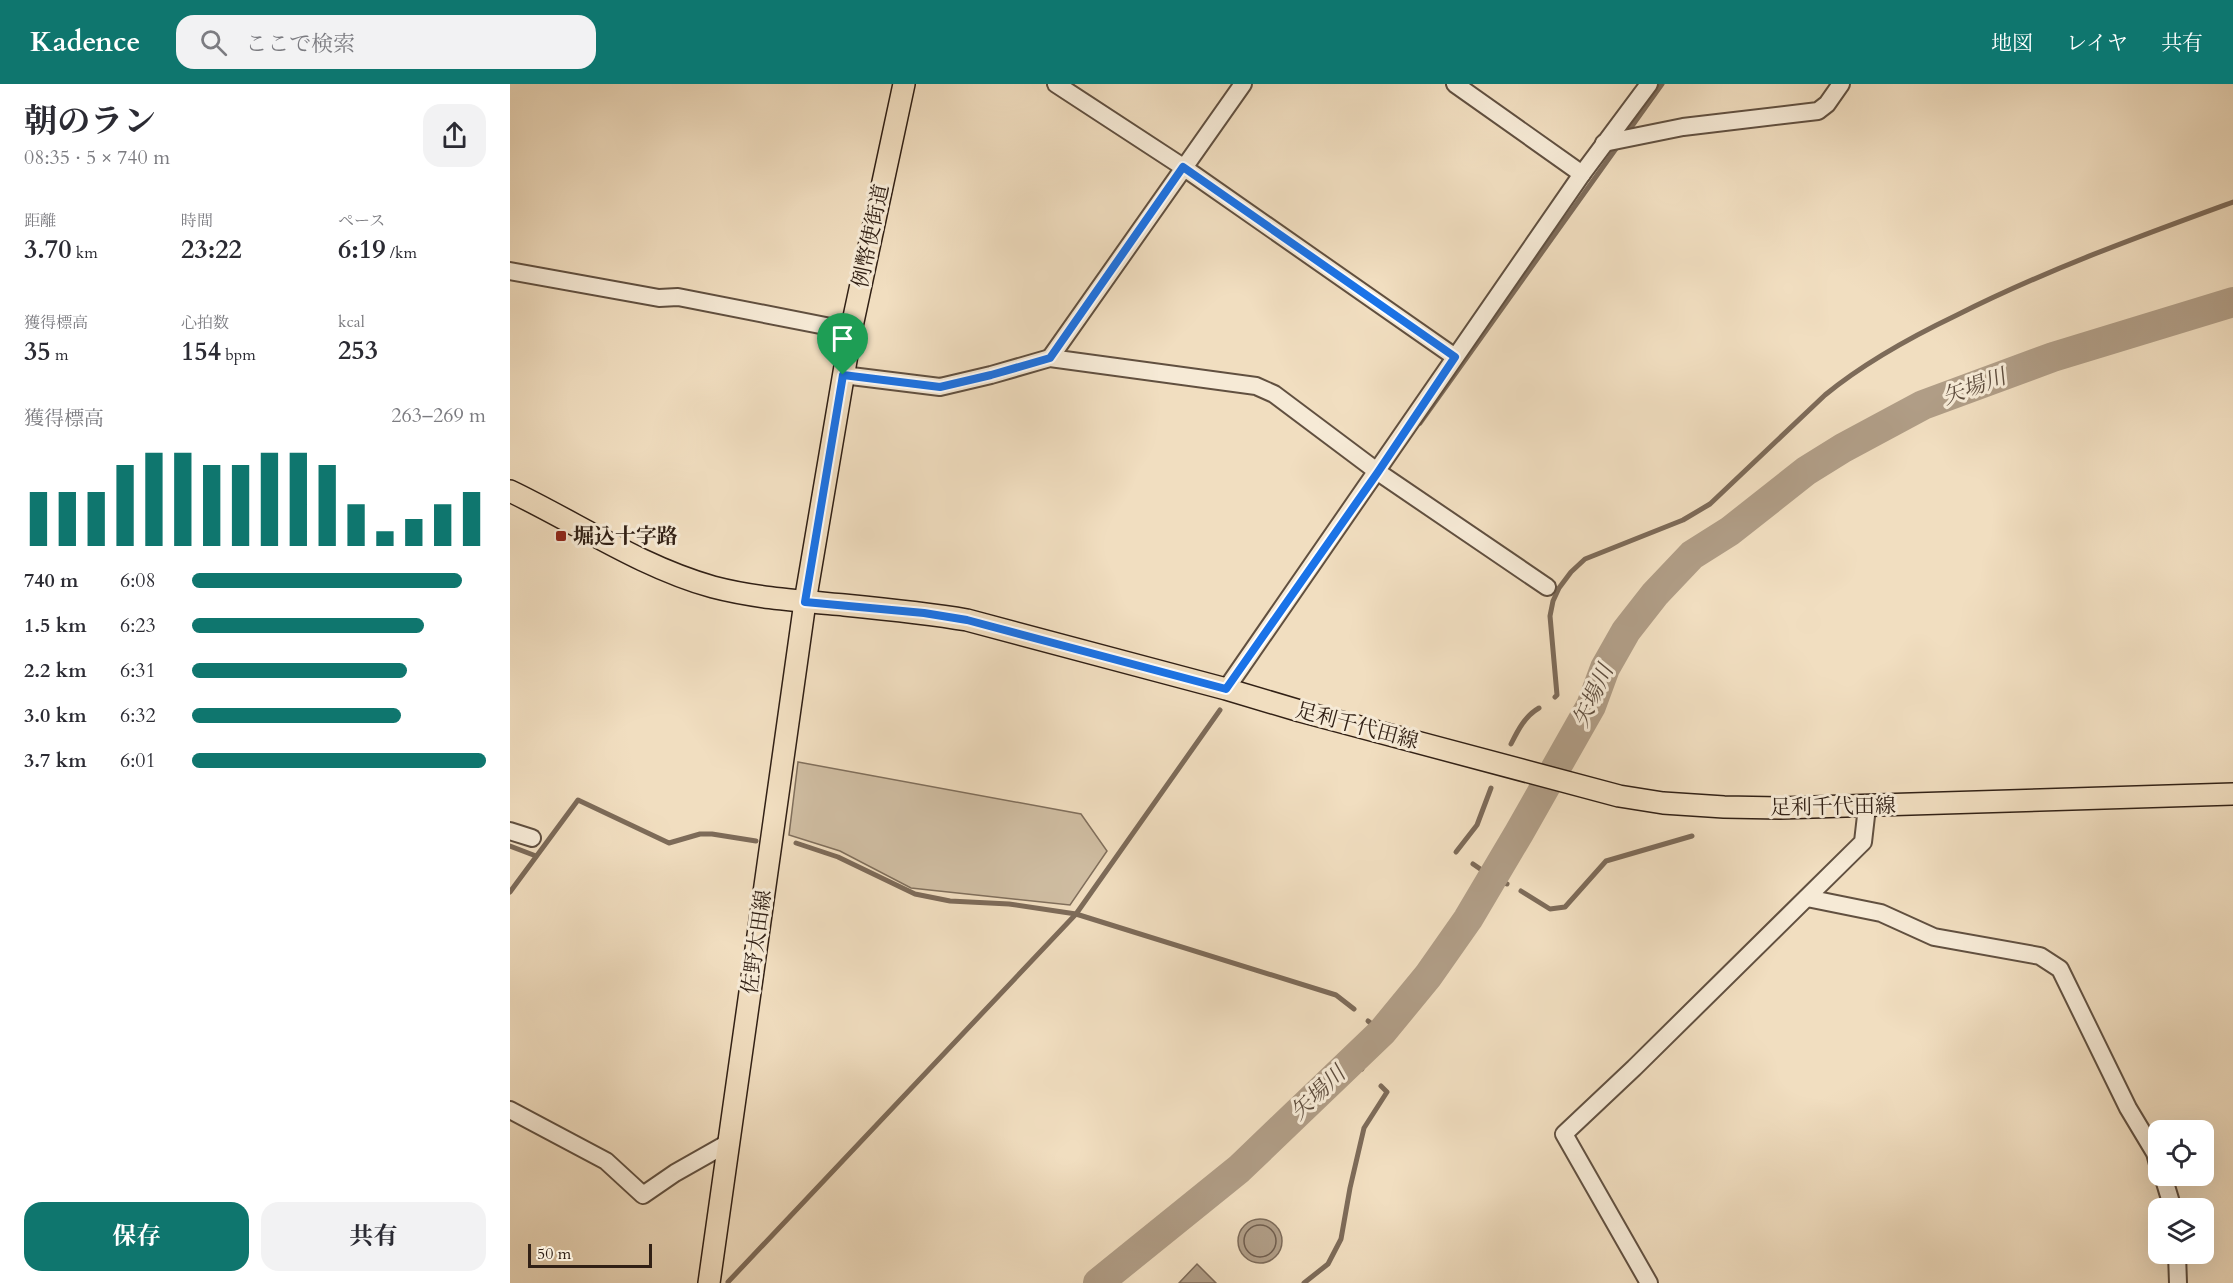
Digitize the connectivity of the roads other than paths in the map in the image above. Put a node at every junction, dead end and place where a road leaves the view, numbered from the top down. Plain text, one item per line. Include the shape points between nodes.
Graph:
1 (904, 84) edge
2 (1056, 84) edge
3 (1244, 84) edge
4 (1455, 84) edge
5 (1649, 84) edge
6 (1841, 84) edge
7 (1604, 143) junction
8 (1183, 167) junction
9 (1582, 174) junction
10 (510, 271) edge
11 (850, 331) junction
12 (1455, 357) junction
13 (1050, 358) junction
14 (843, 375) junction
15 (1378, 472) junction
16 (510, 491) edge
17 (1547, 587) dead end
18 (805, 602) junction
19 (1226, 689) junction
20 (2233, 794) edge
21 (1867, 807) junction
22 (510, 831) edge
23 (532, 838) dead end
24 (1807, 898) junction
25 (510, 1110) edge
26 (2148, 1141) edge
27 (728, 1143) junction
28 (2177, 1264) edge
29 (709, 1283) edge
30 (1649, 1283) edge
31 (2178, 1283) edge

1 - 11 main road, 例幣使街道
2 - 8 street
3 - 8 street
4 - 9 street
5 - 7 street
6 - 7 street via 1818,111 1683,127
7 - 9 street
8 - 12 street
8 - 13 street
9 - 12 street
10 - 11 street via 659,298 678,297
11 - 14 main road, 例幣使街道
12 - 15 street
13 - 14 street via 940,387
13 - 15 street via 1256,386 1292,406
14 - 18 main road, 例幣使街道
15 - 17 street
15 - 19 street
16 - 18 main road, 足利千代田線 via 687,579 743,594
18 - 19 main road, 足利千代田線 via 967,620
18 - 27 main road, 佐野太田線
19 - 21 main road, 足利千代田線 via 1619,796 1693,806
20 - 21 main road, 足利千代田線
21 - 24 street via 1863,842
22 - 23 street
24 - 26 street via 1881,913 1934,937 2040,956 2060,969
24 - 30 street via 1564,1134
25 - 27 street via 606,1161 643,1195
27 - 29 main road, 佐野太田線
28 - 31 street

